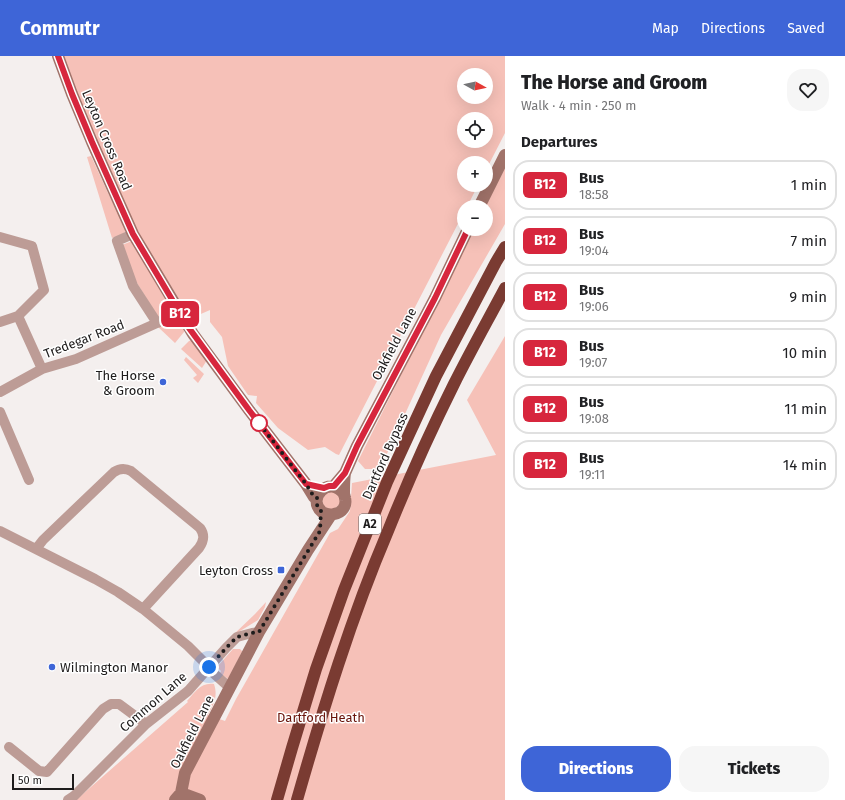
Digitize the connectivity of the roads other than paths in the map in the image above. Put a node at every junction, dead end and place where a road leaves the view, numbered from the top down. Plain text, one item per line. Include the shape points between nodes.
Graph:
1 (58, 56) edge
2 (505, 155) edge
3 (482, 200) edge
4 (133, 234) junction
5 (465, 236) edge
6 (0, 237) edge
7 (505, 246) edge
8 (505, 288) edge
9 (505, 304) edge
10 (180, 314) junction
11 (18, 316) junction
12 (0, 322) edge
13 (157, 323) junction
14 (42, 369) junction
15 (454, 384) junction
16 (0, 392) edge
17 (0, 412) edge
18 (345, 473) junction
19 (29, 480) dead end
20 (306, 484) junction
21 (329, 487) junction
22 (344, 494) junction
23 (317, 498) junction
24 (326, 513) junction
25 (0, 531) edge
26 (36, 549) junction
27 (143, 609) junction
28 (259, 632) junction
29 (209, 667) junction
30 (230, 688) junction
31 (146, 724) junction
32 (9, 748) dead end
33 (178, 797) edge
34 (68, 800) edge
35 (200, 800) edge
36 (277, 800) edge
37 (297, 800) edge

1 - 4 street, Leyton Cross Road via 92,142
2 - 3 street
4 - 10 street, Leyton Cross Road
4 - 13 street via 117,241 133,286
5 - 18 street, Oakfield Lane
6 - 11 street via 32,246 44,290
7 - 36 highway, Dartford Bypass / A2 via 436,376 387,482 316,669
8 - 15 highway, A2
9 - 15 highway
10 - 13 street, Tredegar Road
10 - 20 street, Leyton Cross Road via 244,404
11 - 12 street
11 - 14 street
13 - 14 street, Tredegar Road via 76,359
14 - 16 street, Tredegar Road
15 - 37 highway, A2 via 397,509 362,597 335,673
17 - 19 street
18 - 21 street, Oakfield Lane
18 - 22 street, Oakfield Lane
20 - 21 street
20 - 23 street, Leyton Cross Road
21 - 22 street via 341,490
21 - 23 street, Oakfield Lane via 318,494
22 - 24 street, Oakfield Lane via 345,503 340,512
23 - 24 street via 317,505
24 - 28 street, Oakfield Lane via 320,531
25 - 26 street
26 - 27 street via 95,578
26 - 27 street via 114,472 121,469 131,471 195,523 204,536 199,548
27 - 29 street
28 - 29 street, Common Lane via 237,637
28 - 30 street, Oakfield Lane
29 - 30 street via 210,671
29 - 31 street, Common Lane via 188,690
30 - 33 street, Oakfield Lane via 185,773
31 - 32 street via 119,704 111,704 103,709 47,772 39,771
31 - 34 street, Common Lane
33 - 35 street

